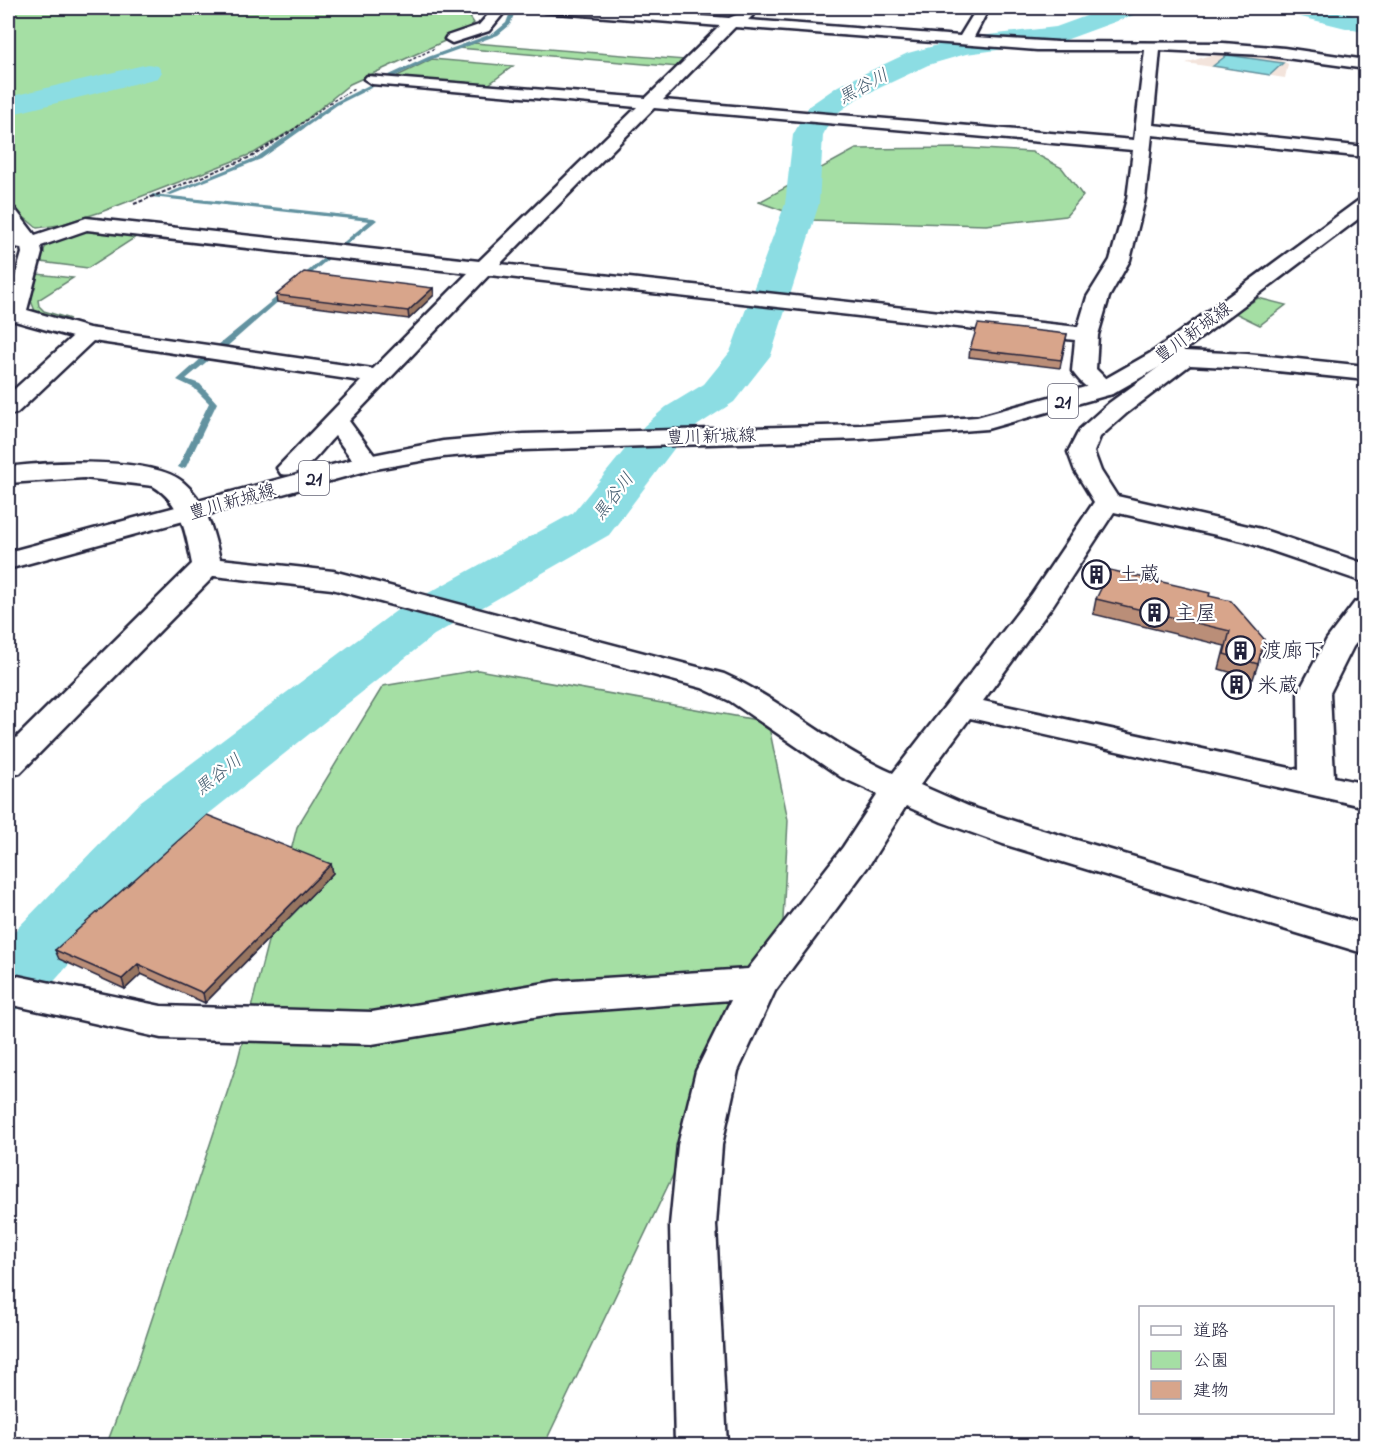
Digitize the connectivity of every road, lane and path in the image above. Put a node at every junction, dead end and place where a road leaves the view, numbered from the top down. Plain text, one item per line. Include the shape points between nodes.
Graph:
1 (501, 8) edge
2 (544, 8) edge
3 (759, 8) edge
4 (983, 8) edge
5 (732, 22) junction
6 (452, 39) dead end
7 (965, 40) junction
8 (1153, 47) junction
9 (1365, 64) edge
10 (372, 79) joint
11 (651, 104) junction
12 (1143, 138) junction
13 (1365, 152) edge
14 (8, 213) edge
15 (1360, 213) edge
16 (86, 224) junction
17 (8, 240) edge
18 (31, 243) junction
19 (483, 269) junction
20 (88, 334) junction
21 (1087, 335) junction
22 (1173, 358) junction
23 (1365, 373) edge
24 (380, 377) junction
25 (1104, 389) junction
26 (8, 408) edge
27 (337, 421) junction
28 (367, 463) junction
29 (290, 468) dead end
30 (8, 475) edge
31 (1107, 502) junction
32 (193, 512) junction
33 (8, 561) edge
34 (207, 566) junction
35 (1365, 574) edge
36 (1365, 608) edge
37 (962, 706) junction
38 (8, 765) edge
39 (1317, 786) junction
40 (898, 790) junction
41 (1365, 796) edge
42 (1365, 939) edge
43 (759, 983) junction
44 (8, 989) edge
45 (701, 1446) edge

1 - 6 street via 484,28
2 - 5 street
3 - 5 street
4 - 7 street
5 - 7 street
5 - 11 street
7 - 8 street via 1037,46
8 - 9 street via 1271,50
8 - 12 street
10 - 11 street
10 - 16 path via 329,103 253,156
11 - 12 street
11 - 19 street
12 - 13 street
12 - 21 street via 1136,200 1120,260 1098,297
14 - 18 street
15 - 22 street, 豊川新城線 / 21
16 - 18 street
16 - 19 street
17 - 18 street
18 - 20 street via 32,258 15,314
19 - 21 street
19 - 24 street
20 - 24 street
20 - 26 street
21 - 25 street via 1084,371
22 - 23 street
22 - 25 street, 豊川新城線 / 21
22 - 31 street via 1089,434 1082,452 1088,471
24 - 27 street
25 - 28 street, 豊川新城線 / 21 via 978,424 860,432 523,442 443,449
27 - 28 street
27 - 29 street
28 - 32 street, 豊川新城線 / 21
30 - 32 street via 97,470 161,479 181,493
31 - 35 street via 1251,535
31 - 37 street via 1043,599
32 - 33 street, 豊川新城線 / 21
32 - 34 street
34 - 38 street
34 - 40 street via 333,580 713,681 741,694 853,769
36 - 39 street via 1338,646 1314,693
37 - 39 street
37 - 40 street
39 - 41 street
40 - 42 street via 1016,835
40 - 43 street via 856,856
43 - 44 street via 557,997 372,1028 161,1022
43 - 45 street via 717,1071 700,1145 693,1225

